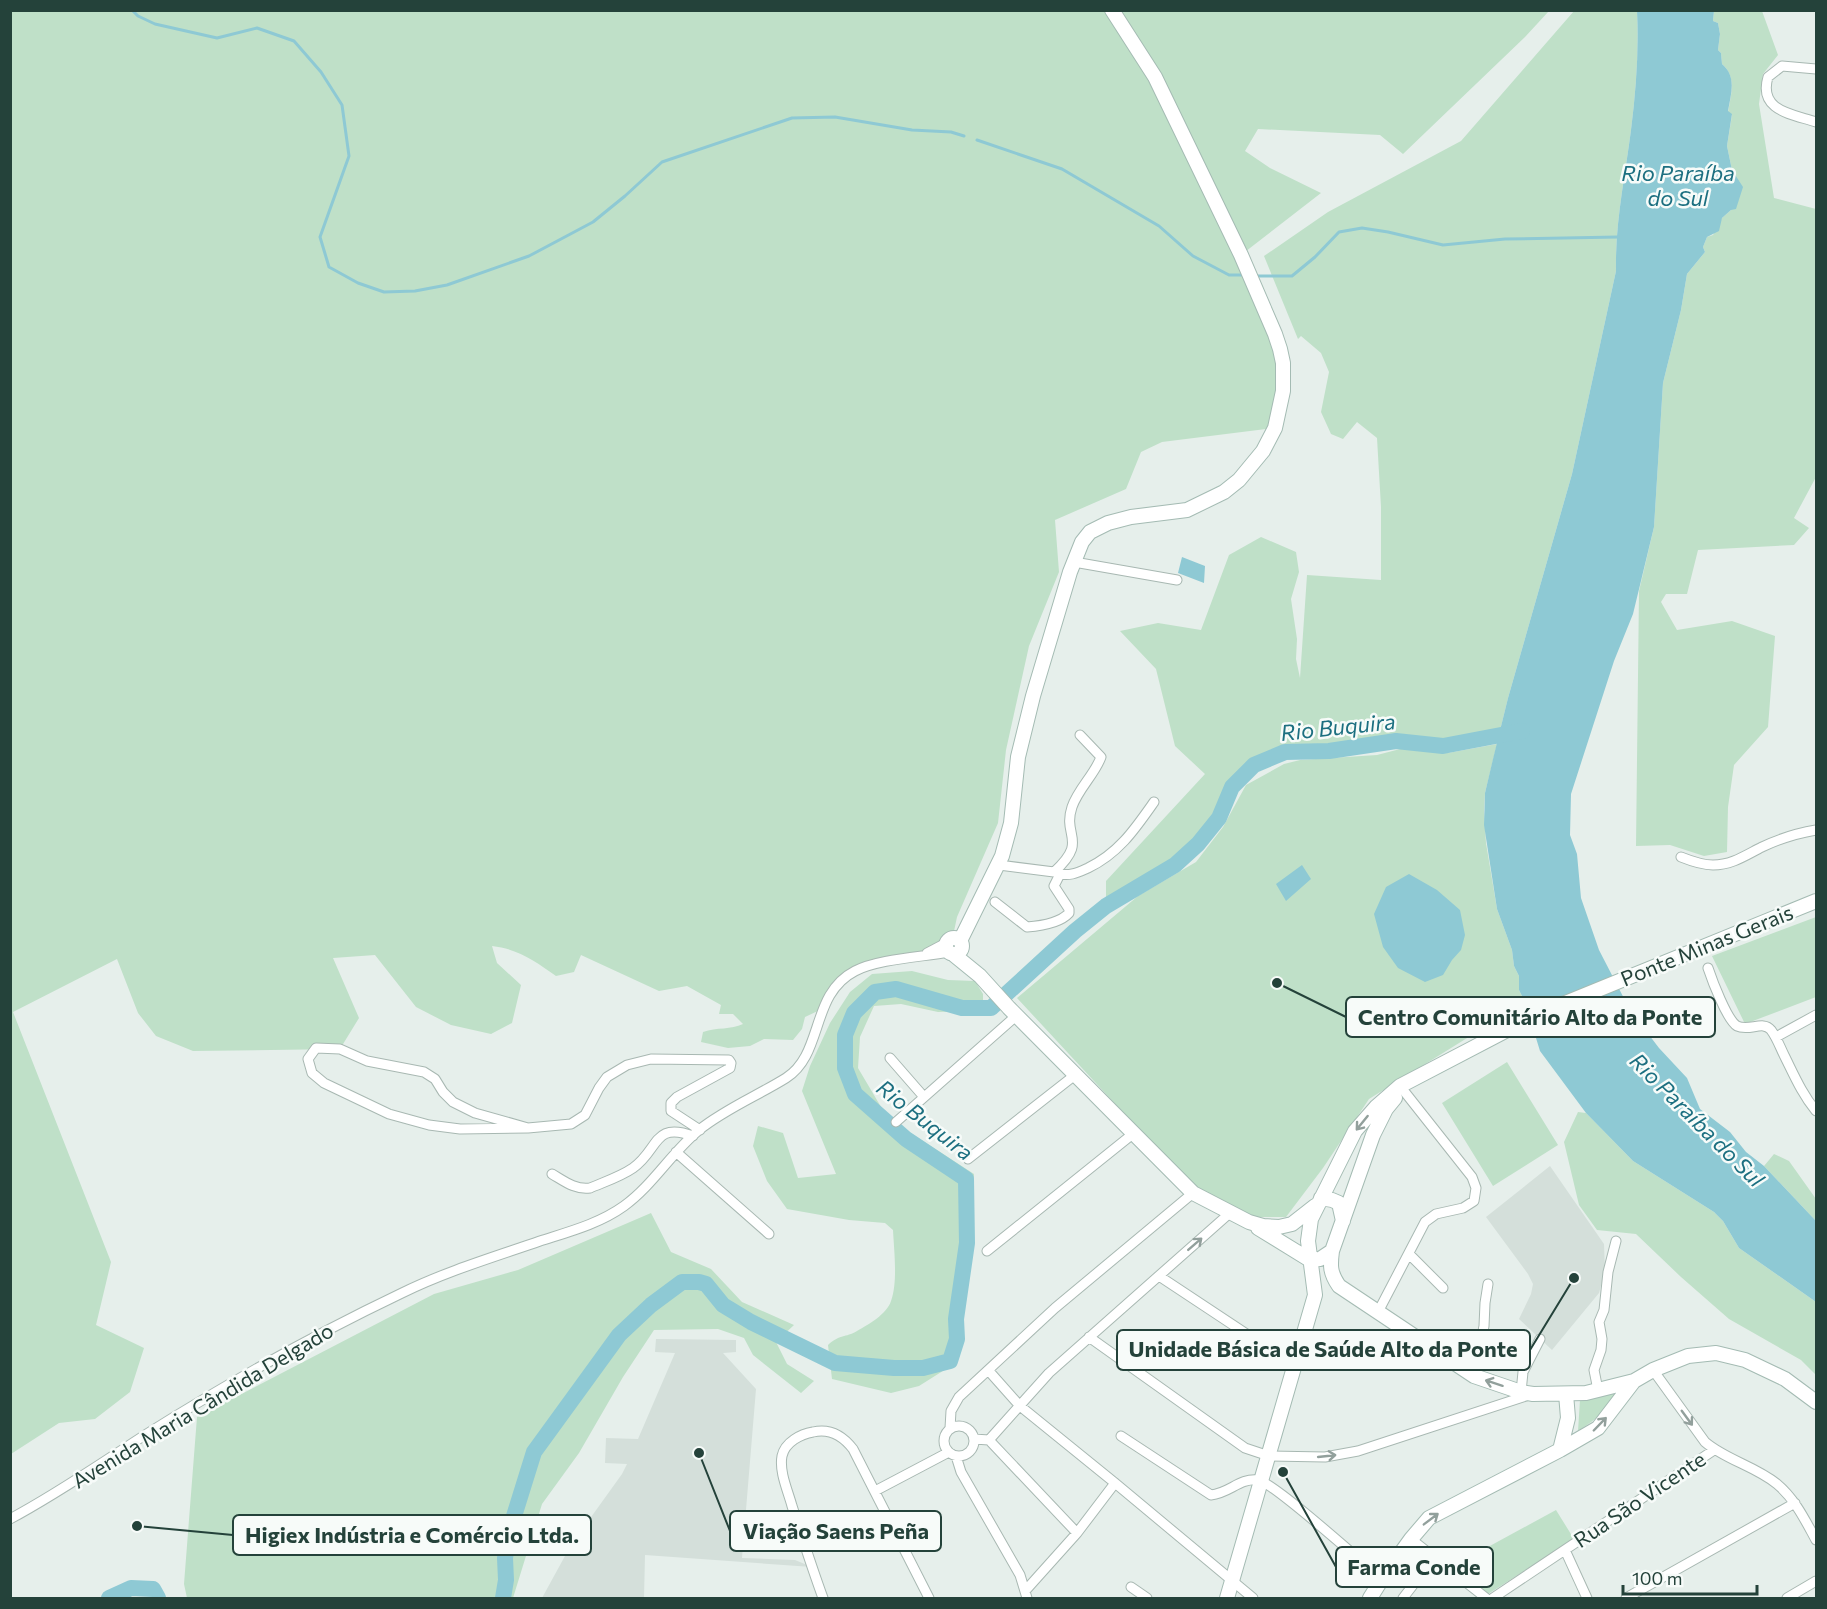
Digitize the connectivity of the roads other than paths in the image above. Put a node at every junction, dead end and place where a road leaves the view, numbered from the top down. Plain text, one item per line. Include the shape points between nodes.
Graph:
1 (1112, 10) edge
2 (1816, 69) edge
3 (1816, 122) edge
4 (1074, 562) junction
5 (1177, 580) dead end
6 (1080, 735) dead end
7 (1154, 802) dead end
8 (1816, 830) edge
9 (1681, 857) dead end
10 (999, 865) junction
11 (1057, 873) junction
12 (1816, 901) edge
13 (995, 902) dead end
14 (954, 946) junction
15 (1708, 968) dead end
16 (1013, 1012) junction
17 (1816, 1015) edge
18 (1776, 1037) junction
19 (890, 1058) dead end
20 (1075, 1075) junction
21 (1402, 1086) junction
22 (924, 1097) junction
23 (1816, 1112) edge
24 (896, 1122) dead end
25 (528, 1128) junction
26 (1134, 1132) junction
27 (696, 1133) junction
28 (676, 1152) junction
29 (968, 1159) dead end
30 (552, 1174) dead end
31 (1193, 1193) junction
32 (1319, 1201) junction
33 (1231, 1212) junction
34 (1343, 1221) junction
35 (1249, 1222) junction
36 (769, 1234) dead end
37 (1616, 1241) dead end
38 (987, 1251) dead end
39 (1332, 1251) junction
40 (1409, 1254) junction
41 (1310, 1260) junction
42 (1159, 1276) junction
43 (1488, 1284) dead end
44 (1339, 1286) junction
45 (1443, 1288) dead end
46 (1315, 1295) junction
47 (1378, 1312) junction
48 (1089, 1337) junction
49 (1540, 1339) dead end
50 (1295, 1366) junction
51 (988, 1370) junction
52 (1653, 1370) junction
53 (1474, 1376) junction
54 (1634, 1381) junction
55 (1598, 1390) junction
56 (1527, 1393) junction
57 (1566, 1394) junction
58 (1816, 1401) edge
59 (1020, 1406) junction
60 (950, 1428) junction
61 (1121, 1436) dead end
62 (974, 1439) junction
63 (989, 1440) junction
64 (1560, 1450) junction
65 (1714, 1450) junction
66 (952, 1454) junction
67 (1269, 1455) junction
68 (1262, 1480) junction
69 (1115, 1483) junction
70 (875, 1491) junction
71 (1795, 1503) junction
72 (10, 1520) edge
73 (1077, 1533) junction
74 (1411, 1539) junction
75 (1816, 1540) edge
76 (1565, 1550) junction
77 (1434, 1558) junction
78 (1382, 1579) junction
79 (1232, 1580) junction
80 (1816, 1581) edge
81 (1131, 1587) dead end
82 (1026, 1595) edge
83 (1475, 1595) edge
84 (1494, 1598) edge
85 (823, 1599) edge
86 (929, 1599) edge
87 (1147, 1599) edge
88 (1227, 1599) edge
89 (1253, 1599) edge
90 (1370, 1599) edge
91 (1403, 1599) edge
92 (1587, 1599) edge
93 (1626, 1599) edge
94 (1787, 1599) edge

1 - 4 main road via 1155,77 1241,255 1278,342 1283,391 1275,428 1263,451 1239,480 1187,510 1131,517 1095,529 1082,542
2 - 3 street via 1782,66 1768,77 1766,92 1774,106
4 - 5 street
4 - 10 main road via 1033,696 1018,757 1011,823
6 - 11 street via 1100,753 1101,759 1073,804 1073,849
7 - 11 street via 1108,857 1075,874
8 - 9 street via 1801,832 1725,864 1712,865
10 - 11 street
10 - 14 main road
11 - 13 street via 1054,886 1069,909 1064,918 1027,927
12 - 21 main road, Ponte Minas Gerais via 1536,1015
14 - 16 main road
14 - 27 street, Avenida Maria Cândida Delgado via 919,958 867,966 847,975 825,1002 806,1052 792,1073
15 - 18 street via 1733,1023 1751,1029 1763,1025
16 - 20 main road
16 - 22 street
17 - 18 street
18 - 23 street via 1798,1086
19 - 22 street
20 - 26 main road
20 - 29 street
21 -> 32 main road via 1355,1131
21 - 34 main road via 1373,1135
21 - 40 street via 1472,1177 1476,1188 1470,1205 1436,1214 1425,1222
22 - 24 street
25 - 25 street via 460,1129 402,1119 324,1083 312,1073 308,1059 316,1048 334,1047 367,1061 424,1072 435,1079 453,1102 475,1113
25 - 27 street via 564,1125 581,1119 603,1082 627,1065 651,1059 729,1060 730,1068 671,1103 671,1111
26 - 31 main road
26 - 38 street
27 - 28 street, Avenida Maria Cândida Delgado
27 - 30 street via 678,1130 663,1134 633,1168 590,1188 582,1189
28 - 36 street
28 - 72 street, Avenida Maria Cândida Delgado via 652,1182 607,1216 395,1296 256,1369
31 - 33 main road
31 - 51 street via 1054,1308
32 - 34 main road via 1339,1203
32 - 35 main road via 1292,1224 1279,1227
32 - 41 main road via 1309,1229
33 - 35 main road
42 -> 33 street
34 - 39 main road
35 - 41 main road
37 - 55 street via 1599,1322 1601,1350 1594,1370
39 - 41 main road
39 - 44 main road via 1331,1274
40 - 45 street
40 - 47 street
41 - 46 main road
42 - 48 street
42 - 50 street
43 - 53 street
44 - 46 main road via 1325,1285
44 - 47 main road
46 - 50 main road
47 - 53 main road
48 - 59 street via 1049,1372
48 - 67 street via 1245,1448
49 - 56 street via 1523,1372
50 - 67 main road
51 - 59 street
51 - 60 street via 959,1397 951,1411
52 - 54 main road
52 - 58 main road via 1688,1356 1716,1353 1744,1360 1785,1379
52 -> 65 street
56 -> 53 main road
54 - 55 main road
64 -> 54 main road via 1598,1428
55 - 57 main road
56 - 57 main road
67 -> 56 street via 1325,1457 1358,1451
57 - 64 main road via 1568,1418
59 - 63 street
59 - 69 street
60 - 62 street via 965,1427
60 - 66 street via 944,1444
61 - 68 street via 1211,1495 1222,1494 1245,1480
62 - 63 street
62 - 66 street via 969,1452
63 - 73 street
74 -> 64 main road via 1429,1518
65 - 71 street via 1776,1483
65 - 76 street, Rua São Vicente
66 - 70 street
66 - 82 street via 1020,1575
67 - 68 main road
68 - 78 street
68 - 79 main road
69 - 73 street
69 - 79 street
70 - 85 street via 853,1449 834,1433 819,1431 796,1438 784,1450 782,1466
70 - 86 street
71 - 75 street
71 - 93 street
73 - 82 street
74 - 77 street
74 - 78 main road
76 - 84 street, Rua São Vicente
76 - 92 street
77 - 83 street
77 - 91 street
78 - 90 main road
79 - 88 main road
79 - 89 street
80 - 94 street
81 - 87 street
83 - 84 street

